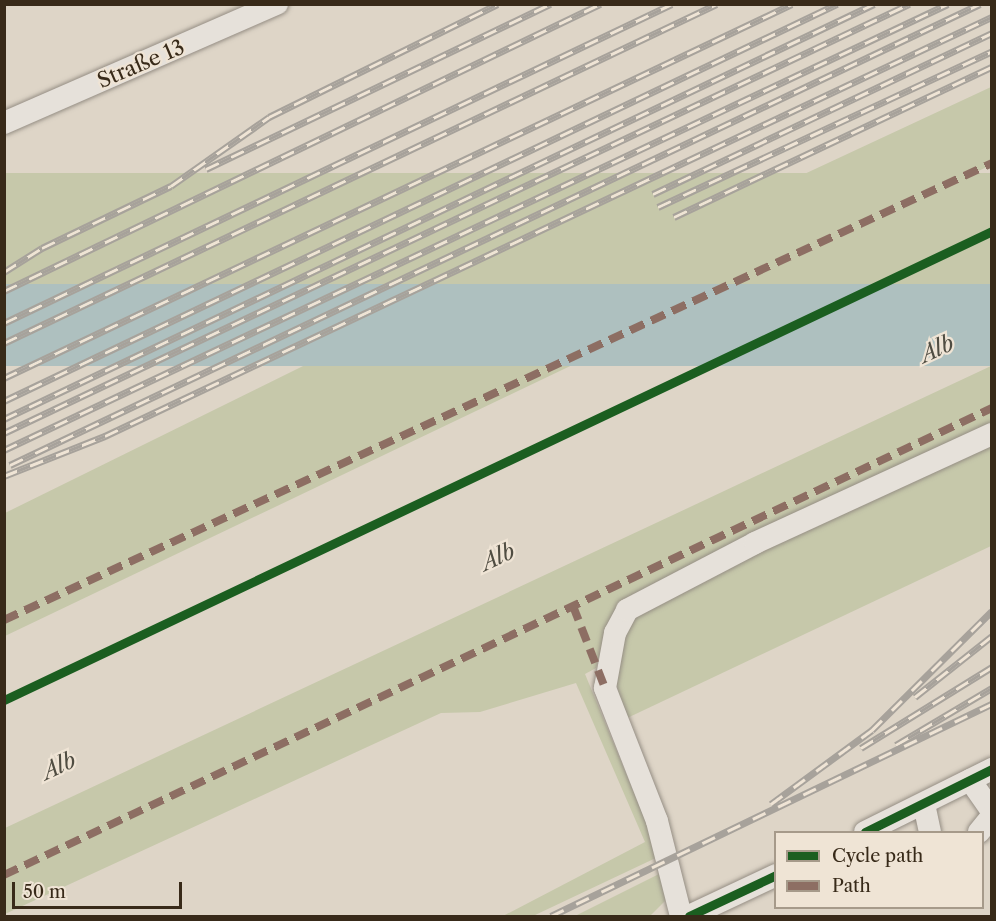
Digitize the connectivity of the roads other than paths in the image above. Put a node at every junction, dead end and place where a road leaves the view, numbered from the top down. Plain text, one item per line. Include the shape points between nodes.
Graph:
1 (277, 4) edge
2 (248, 11) edge
3 (4, 123) edge
4 (992, 435) edge
5 (992, 769) edge
6 (970, 780) junction
7 (924, 804) junction
8 (992, 814) edge
9 (867, 831) edge
10 (930, 831) edge
11 (980, 831) edge
12 (774, 876) edge
13 (681, 916) edge
14 (689, 916) edge

1 - 2 street, Straße 13
2 - 3 street, Straße 13
4 - 13 street via 755,543 627,610 615,633 604,688 657,821
5 - 6 street
6 - 7 street
6 - 8 street
7 - 9 street
7 - 10 street
8 - 11 street
12 - 14 street

